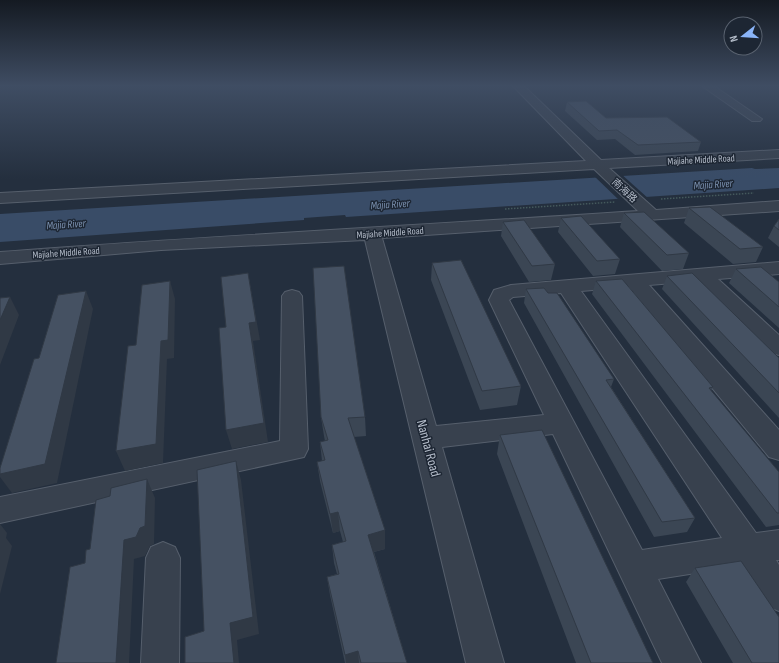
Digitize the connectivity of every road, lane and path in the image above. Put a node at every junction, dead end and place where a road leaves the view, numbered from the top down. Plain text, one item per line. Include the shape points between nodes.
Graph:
1 (549, 117) edge
2 (753, 117) edge
3 (756, 119) dead end
4 (779, 154) edge
5 (601, 168) junction
6 (755, 192) dead end
7 (0, 198) edge
8 (661, 199) dead end
9 (646, 209) junction
10 (774, 210) edge
11 (372, 234) junction
12 (0, 258) edge
13 (776, 271) edge
14 (704, 275) junction
15 (635, 281) junction
16 (567, 286) junction
17 (292, 296) dead end
18 (779, 348) edge
19 (562, 423) junction
20 (426, 438) junction
21 (779, 449) edge
22 (0, 510) edge
23 (764, 548) edge
24 (163, 558) dead end
25 (633, 567) junction
26 (779, 594) edge
27 (160, 663) edge
28 (485, 663) edge
29 (682, 663) edge

1 - 5 street
2 - 3 street
4 - 5 street, Majiahe Middle Road
5 - 7 street, Majiahe Middle Road
5 - 9 street, 南海路
6 - 8 path
9 - 10 street, Majiahe Middle Road
9 - 11 street, Majiahe Middle Road
11 - 12 street, Majiahe Middle Road via 161,245
11 - 20 street, Nanhai Road
13 - 14 street
14 - 15 street
14 - 18 street
15 - 16 street
15 - 21 street
16 - 19 street via 511,291 502,294 499,300
16 - 23 street
17 - 22 street via 294,449
19 - 20 street
19 - 25 street
20 - 28 street, Nanhai Road
23 - 25 street
23 - 26 street
24 - 27 street
25 - 29 street

